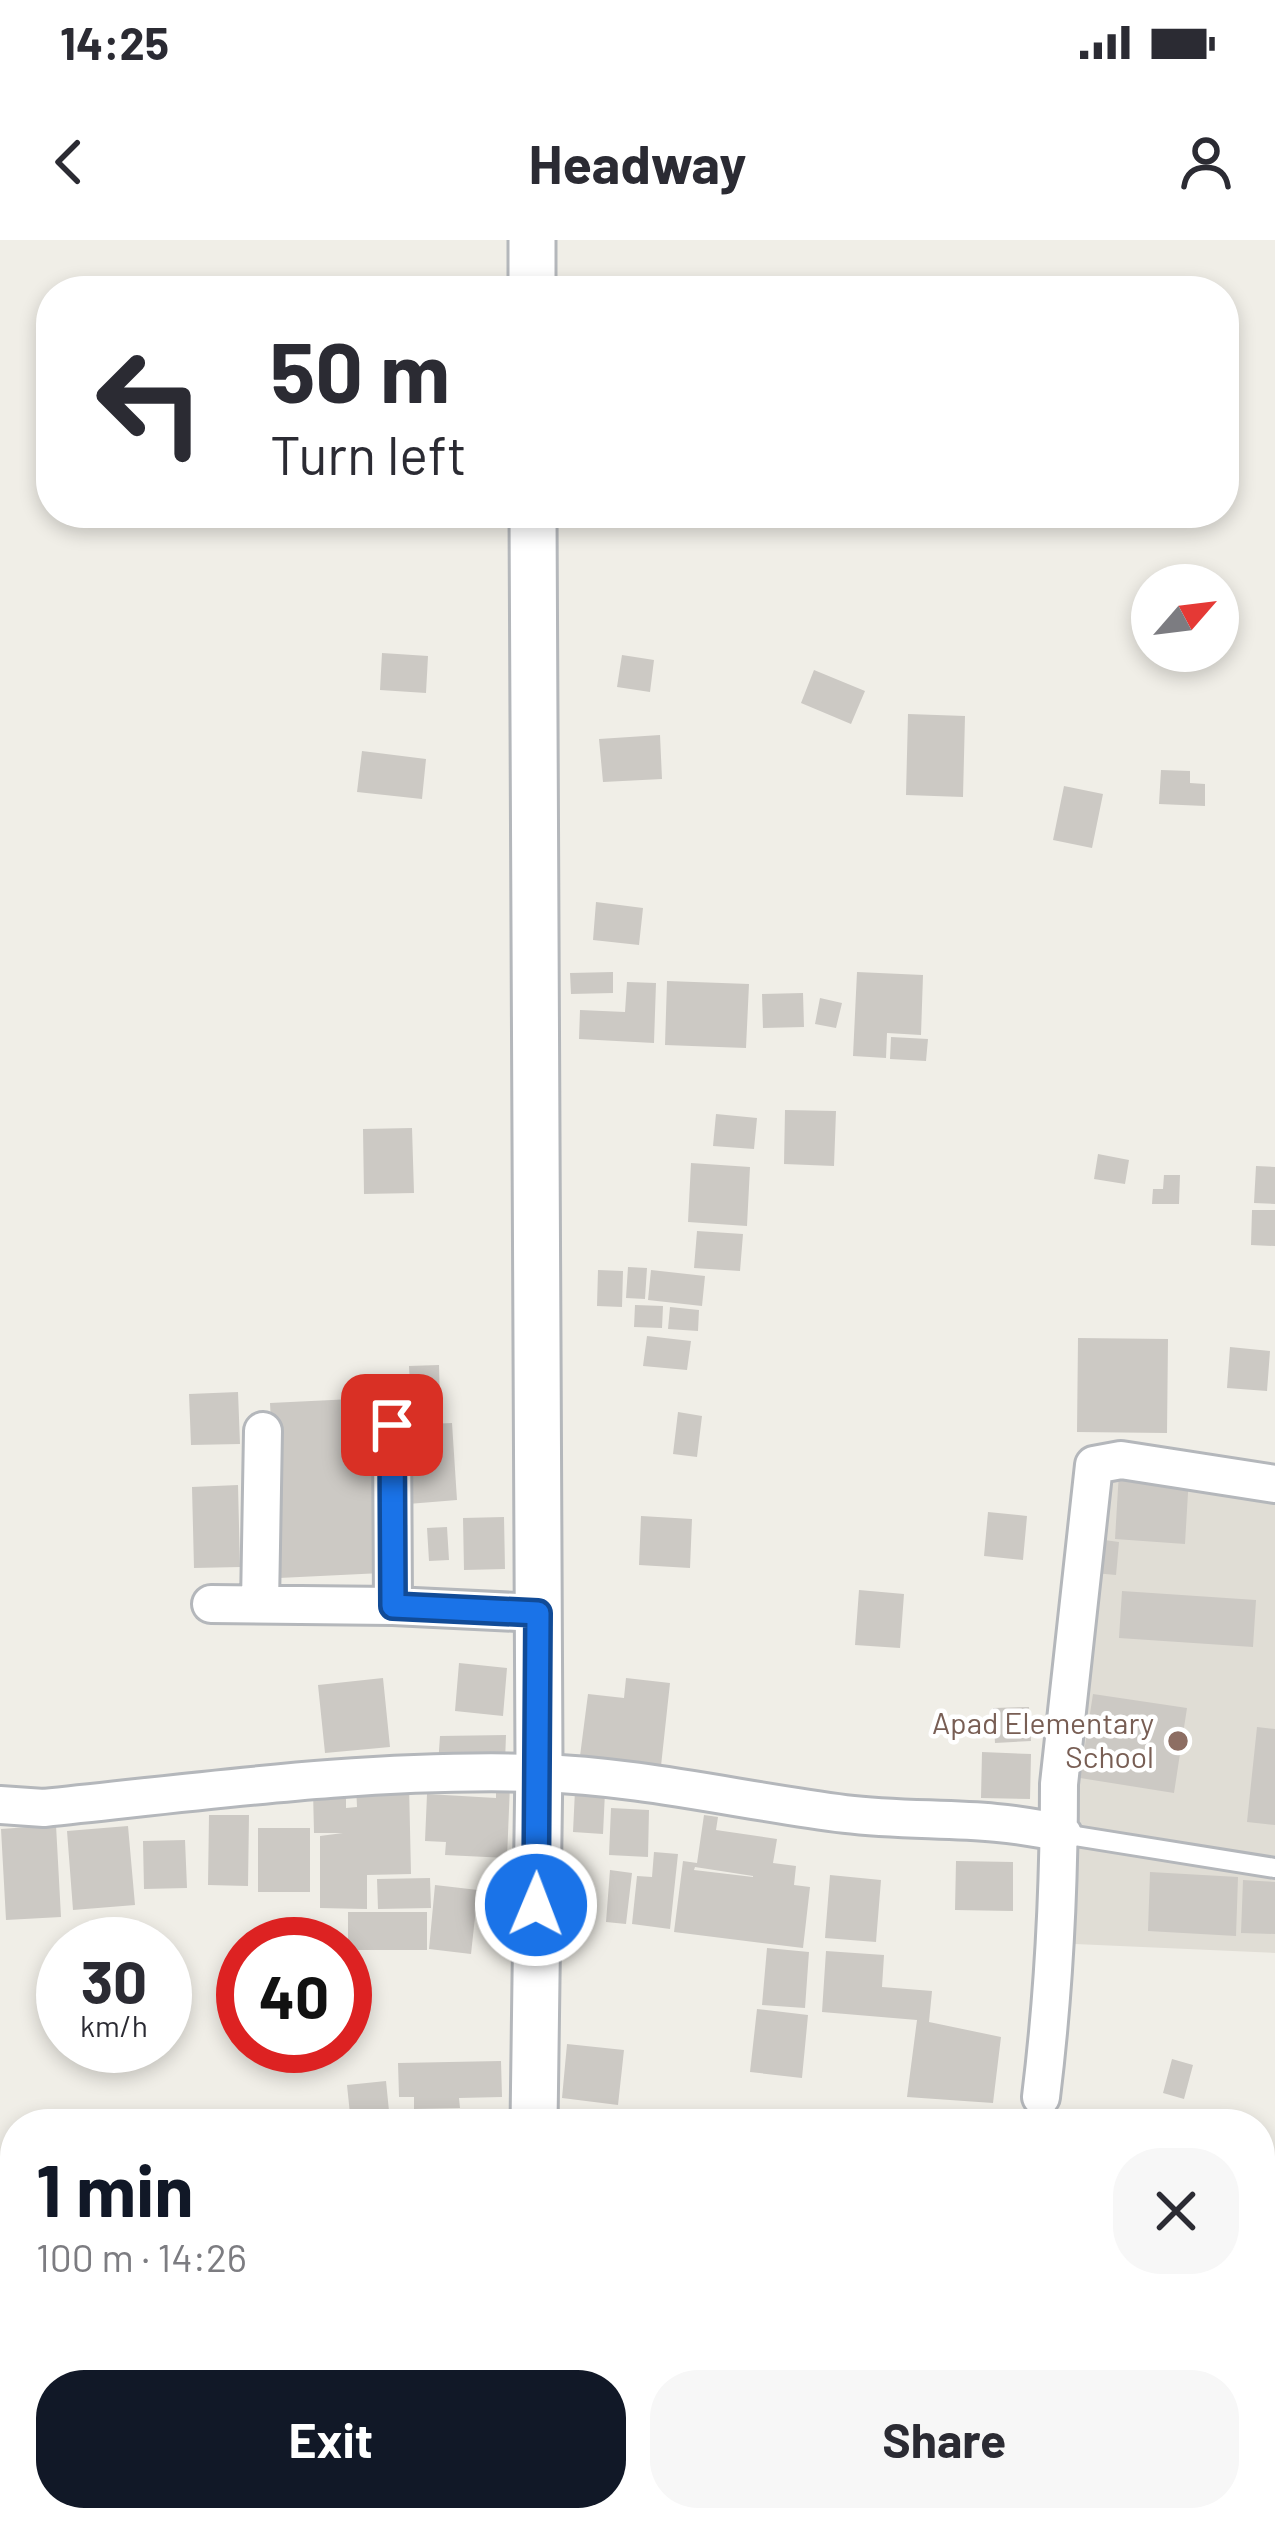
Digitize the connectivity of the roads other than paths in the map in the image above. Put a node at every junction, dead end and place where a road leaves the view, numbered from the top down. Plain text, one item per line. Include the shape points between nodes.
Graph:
1 (532, 240) edge
2 (532, 276) edge
3 (533, 528) edge
4 (392, 1425) dead end
5 (263, 1431) dead end
6 (1275, 1484) edge
7 (211, 1604) dead end
8 (260, 1604) junction
9 (393, 1606) junction
10 (538, 1613) junction
11 (538, 1773) junction
12 (0, 1805) edge
13 (1063, 1834) junction
14 (1275, 1868) edge
15 (1041, 2097) dead end
16 (534, 2109) edge

1 - 2 street
3 - 10 street
4 - 9 street
5 - 8 street
6 - 13 street via 1121,1460 1094,1465 1059,1784
7 - 8 street
8 - 9 street
9 - 10 street
10 - 11 street
11 - 12 street via 340,1777 44,1808
11 - 13 street
11 - 16 street
13 - 14 lane
13 - 15 street

